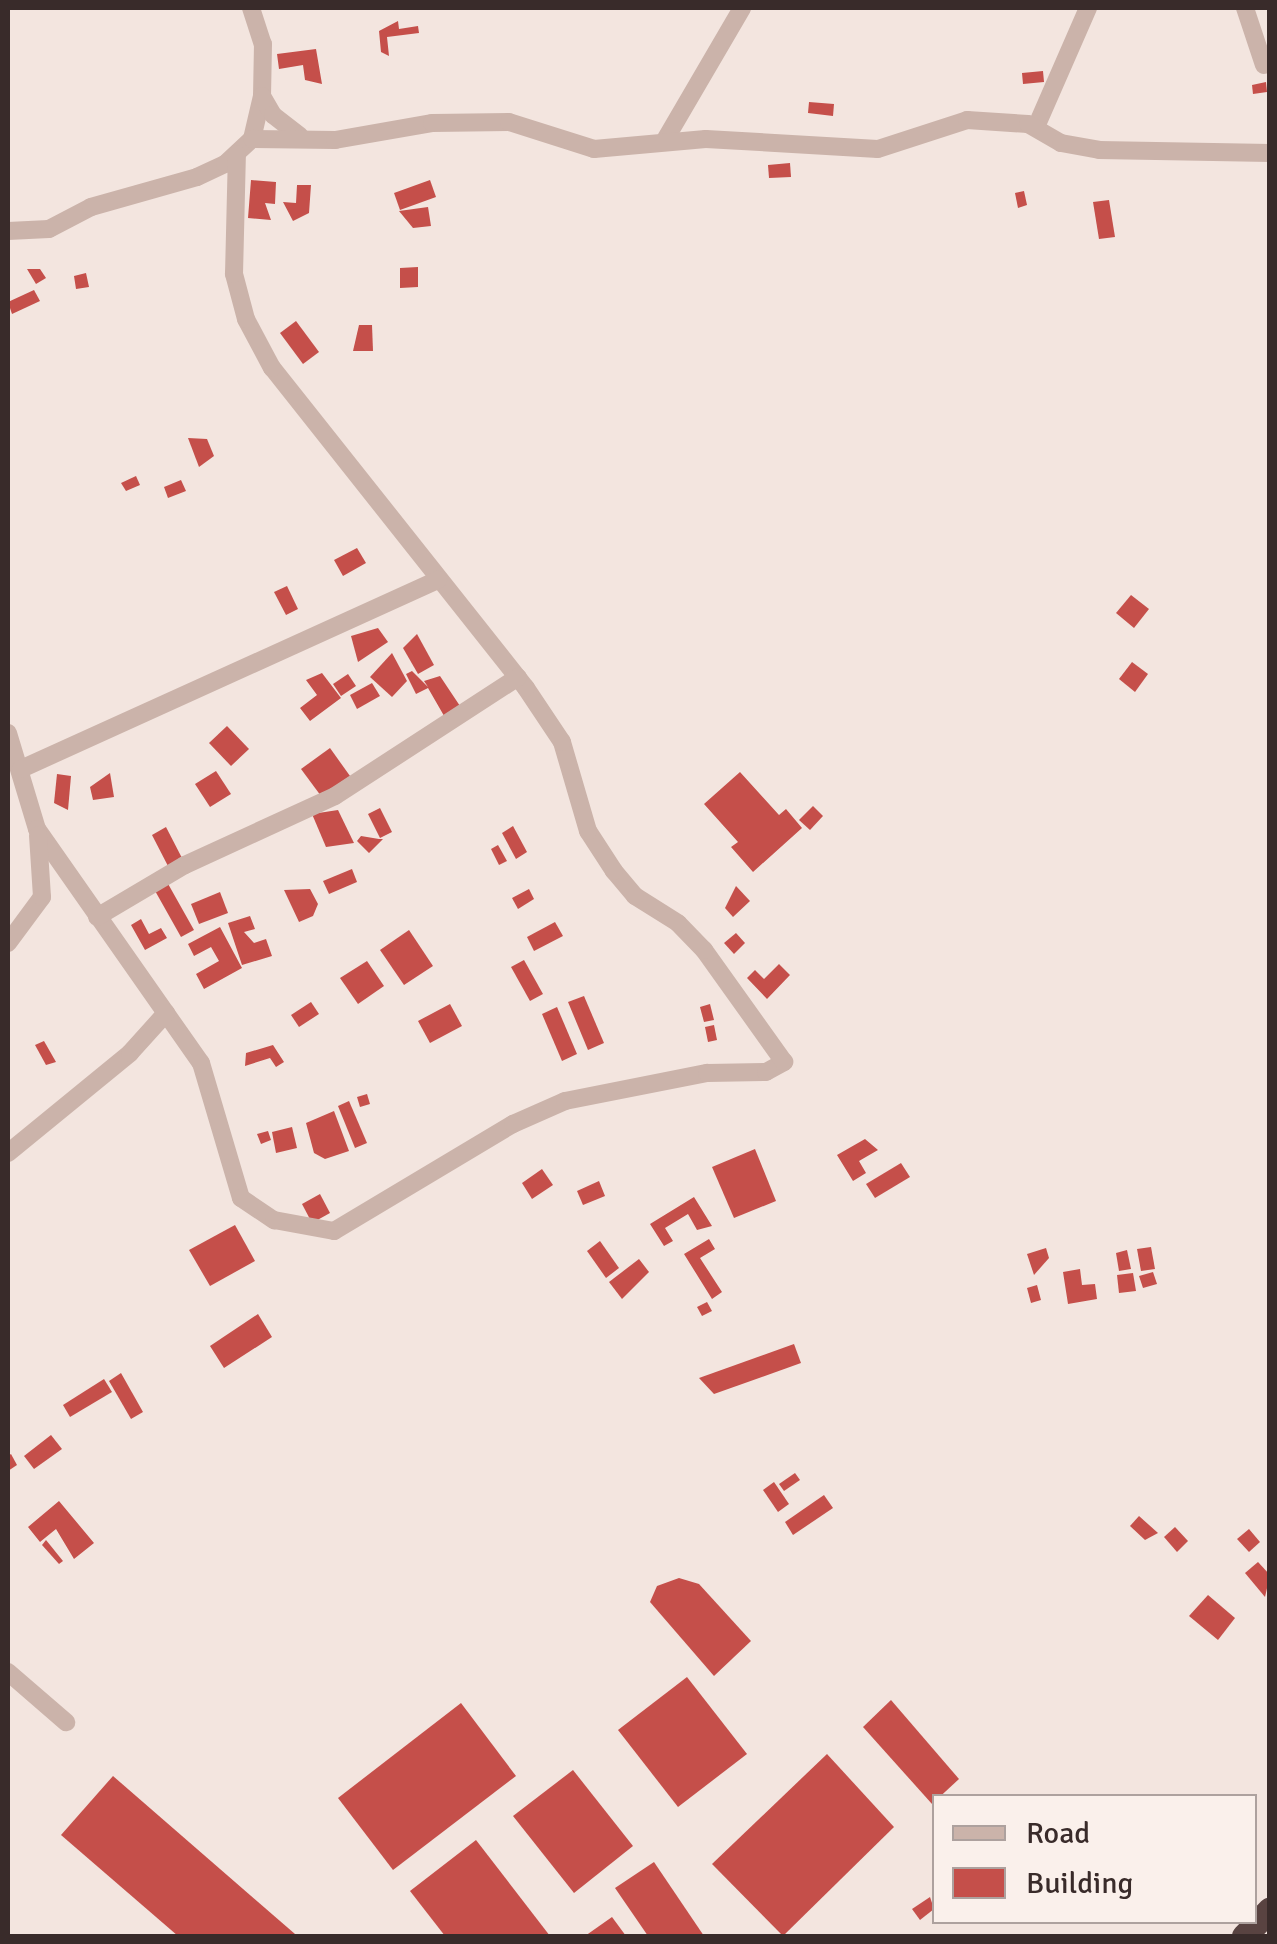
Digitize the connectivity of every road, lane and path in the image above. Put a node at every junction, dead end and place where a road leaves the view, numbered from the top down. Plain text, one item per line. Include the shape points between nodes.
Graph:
1 (251, 8) edge
2 (742, 8) edge
3 (1088, 8) edge
4 (1245, 8) edge
5 (1264, 65) dead end
6 (262, 96) junction
7 (1036, 127) junction
8 (300, 136) junction
9 (252, 140) junction
10 (665, 140) junction
11 (1270, 153) edge
12 (237, 154) junction
13 (8, 231) edge
14 (438, 580) junction
15 (518, 677) junction
16 (8, 733) edge
17 (21, 768) junction
18 (38, 829) junction
19 (72, 881) junction
20 (42, 896) junction
21 (97, 917) junction
22 (8, 943) edge
23 (166, 1013) junction
24 (8, 1153) edge
25 (8, 1672) edge
26 (66, 1722) dead end

1 - 6 street via 263,44
2 - 10 street
3 - 7 street
4 - 5 street
6 - 8 street via 273,115
6 - 9 street
7 - 10 street via 956,121 878,148
7 - 11 street via 1061,143 1099,150
8 - 9 street
8 - 10 street via 336,140 432,123 509,122 594,149
9 - 12 street
12 - 13 street via 210,172 91,207 49,229
12 - 14 street via 232,244 246,320 295,400
14 - 15 street
14 - 17 street
15 - 21 street via 335,796 185,866
15 - 23 street via 562,742 600,851 636,896 704,950 749,1005 782,1065 554,1104 348,1225 304,1230 257,1213 241,1198 201,1063
16 - 17 street
17 - 18 street
18 - 19 street
18 - 20 street
19 - 20 street
19 - 21 street
20 - 22 street
21 - 23 street
23 - 24 street via 130,1053
25 - 26 street

